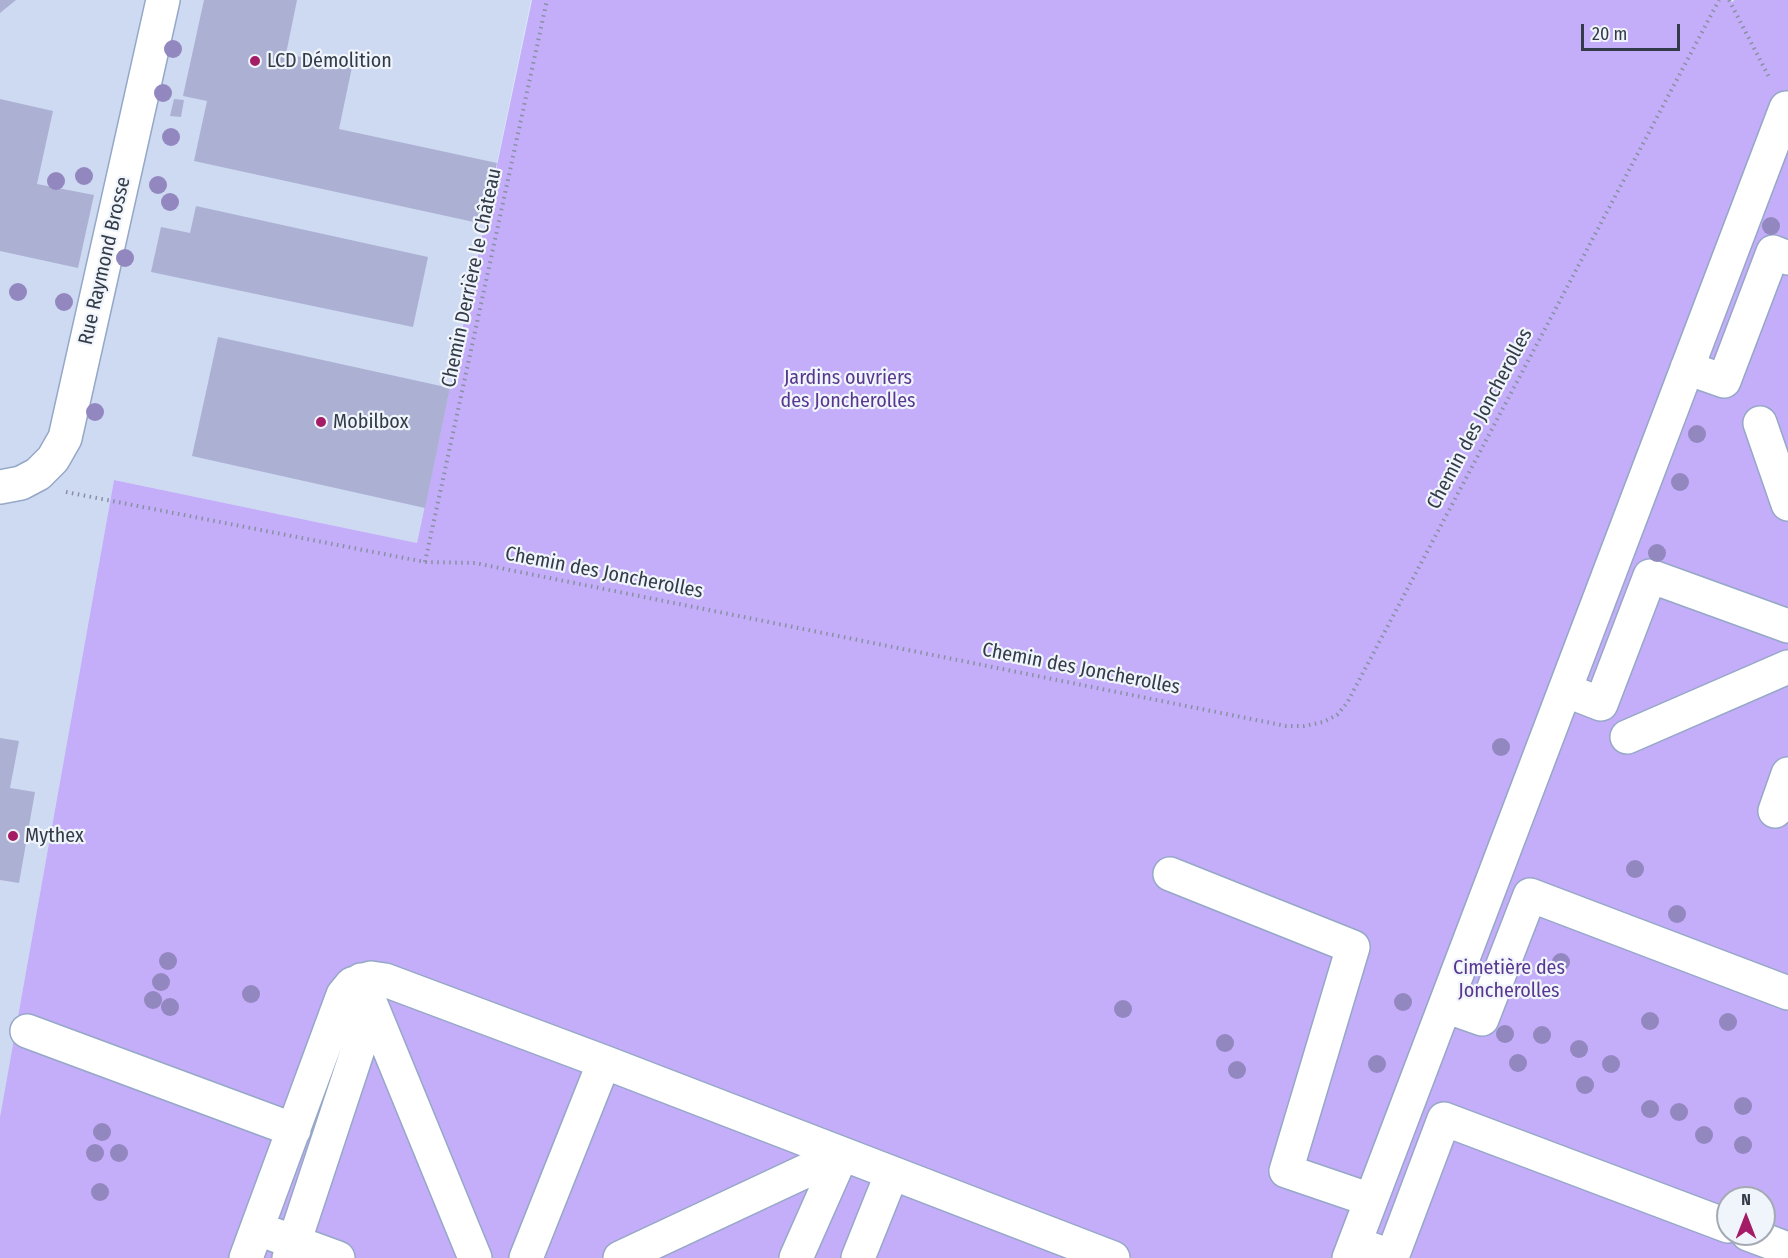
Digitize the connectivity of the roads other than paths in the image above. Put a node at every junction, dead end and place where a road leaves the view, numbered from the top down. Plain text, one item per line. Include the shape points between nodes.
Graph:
1 (164, 0) edge
2 (1787, 109) edge
3 (1788, 258) edge
4 (1687, 368) junction
5 (1760, 423) dead end
6 (10, 485) edge
7 (1788, 504) edge
8 (1788, 627) edge
9 (1788, 667) edge
10 (1565, 690) junction
11 (1627, 737) dead end
12 (1788, 774) edge
13 (1775, 811) dead end
14 (1170, 874) dead end
15 (1788, 993) edge
16 (367, 994) junction
17 (1445, 1006) junction
18 (27, 1031) dead end
19 (604, 1062) junction
20 (294, 1130) junction
21 (842, 1154) junction
22 (892, 1173) junction
23 (1371, 1200) junction
24 (1716, 1221) edge
25 (257, 1228) junction
26 (292, 1250) edge
27 (1352, 1250) edge
28 (1392, 1257) edge
29 (246, 1258) edge
30 (338, 1258) edge
31 (476, 1258) edge
32 (526, 1258) edge
33 (620, 1258) edge
34 (796, 1258) edge
35 (858, 1258) edge
36 (1113, 1258) edge

1 - 6 street, Rue Raymond Brosse via 65,438 38,474
2 - 4 street
3 - 4 street via 1773,252 1724,381
4 - 10 street
5 - 7 street
8 - 10 street via 1650,576 1601,704
9 - 11 street
10 - 17 street
12 - 13 street
14 - 23 street via 1353,947 1286,1171
15 - 17 street via 1530,895 1482,1019
16 - 19 street via 371,978 385,980
16 - 20 street via 352,984 343,995
16 - 26 street
16 - 31 street
17 - 23 street
18 - 20 street
19 - 21 street
19 - 32 street
20 - 25 street
21 - 22 street
21 - 33 street
21 - 34 street
22 - 35 street
22 - 36 street
23 - 27 street
24 - 28 street via 1444,1119
25 - 26 street
25 - 29 street
26 - 30 street
27 - 28 street

